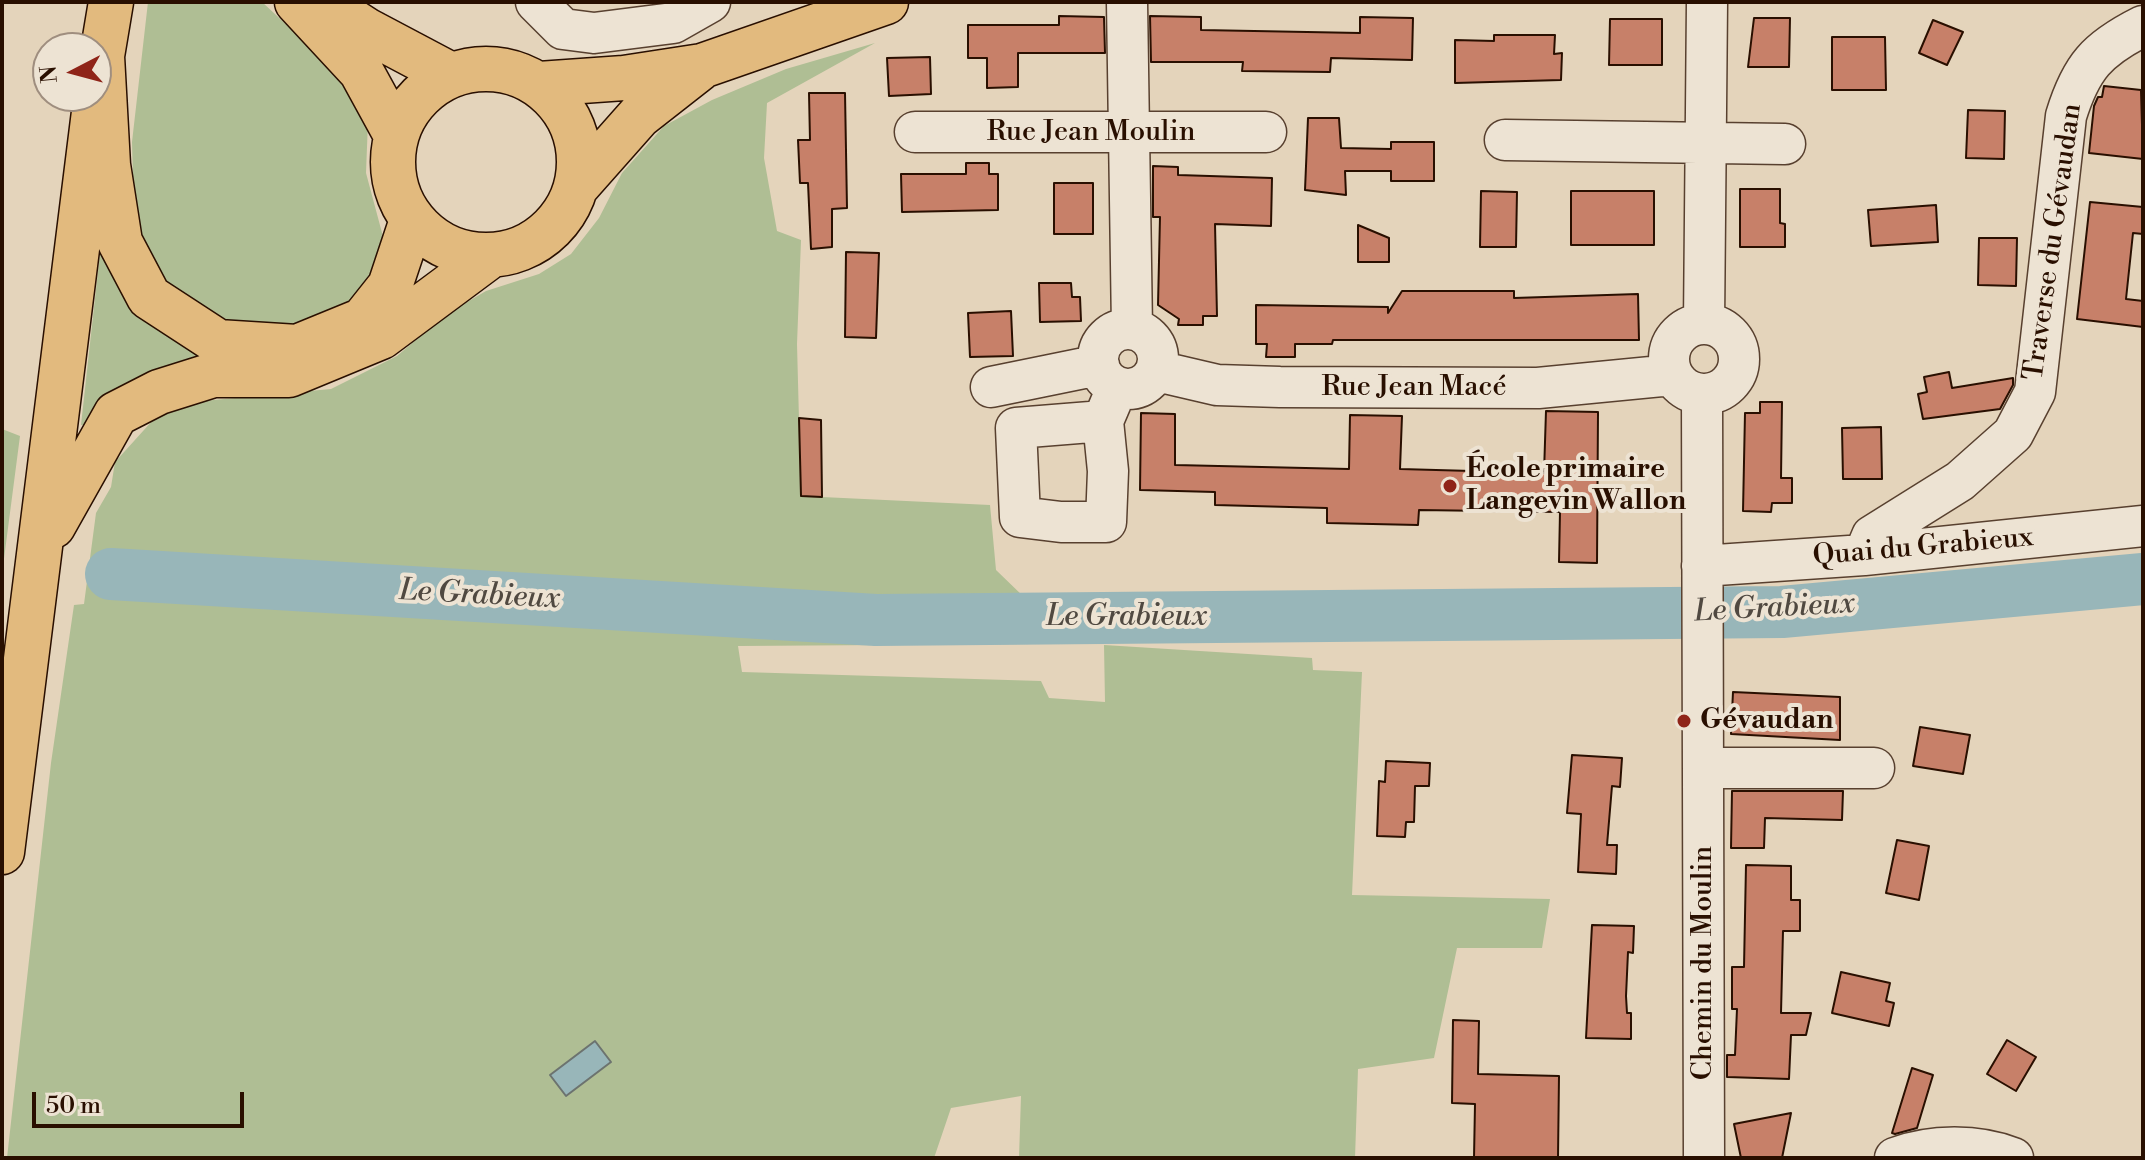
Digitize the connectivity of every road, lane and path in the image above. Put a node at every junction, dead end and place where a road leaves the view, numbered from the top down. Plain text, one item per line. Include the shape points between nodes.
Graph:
1 (111, 2) edge
2 (297, 2) edge
3 (323, 2) edge
4 (536, 2) edge
5 (710, 2) edge
6 (1127, 2) edge
7 (1707, 2) edge
8 (877, 3) edge
9 (2143, 26) edge
10 (106, 32) edge
11 (702, 66) junction
12 (451, 75) junction
13 (539, 84) junction
14 (94, 112) edge
15 (102, 112) edge
16 (915, 132) dead end
17 (1266, 132) dead end
18 (1129, 134) junction
19 (396, 135) junction
20 (1505, 140) dead end
21 (1706, 143) junction
22 (1785, 144) dead end
23 (577, 186) junction
24 (412, 220) junction
25 (490, 256) junction
26 (1704, 324) junction
27 (1132, 329) junction
28 (1157, 371) junction
29 (1687, 385) junction
30 (991, 387) dead end
31 (1107, 394) junction
32 (2143, 526) edge
33 (41, 549) junction
34 (1864, 555) junction
35 (1702, 574) junction
36 (1703, 768) junction
37 (1874, 768) dead end
38 (2, 852) edge
39 (1704, 1158) edge
40 (1895, 1158) edge
41 (2013, 1158) edge

1 - 10 main road
2 - 19 main road via 361,71
3 - 12 main road
4 - 5 street via 563,29 594,33 673,23
6 - 18 street
7 - 21 street
8 - 11 main road
9 - 34 street, Traverse du Gévaudan via 2088,63 2066,116 2035,392 2013,434 1960,481 1872,536
11 - 13 main road
11 - 23 main road via 639,116
12 - 13 main road via 480,68 511,71
12 - 19 main road via 408,109
13 - 23 main road via 560,104 574,129 580,157
14 - 33 main road
15 - 24 main road via 120,242 149,297 218,342 297,347 363,320 390,286
16 - 18 street, Rue Jean Moulin
17 - 18 street, Rue Jean Moulin
18 - 27 street
19 - 24 main road via 392,164 398,194
20 - 21 street
21 - 22 street
21 - 26 street
23 - 25 main road via 565,213 545,235 519,250
24 - 25 main road via 434,240 460,253
25 - 33 main road via 381,337 289,375 213,375 159,392 116,414
26 - 29 street via 1682,331 1669,351
26 - 29 street via 1725,331 1738,349 1739,361 1732,382 1713,394
27 - 28 street via 1154,344
27 - 31 street via 1111,335 1099,353
28 - 29 street, Rue Jean Macé via 1217,385 1280,387
28 - 31 street via 1140,387
29 - 35 street, Chemin du Moulin
30 - 31 street
32 - 34 street, Quai du Grabieux
33 - 38 main road
34 - 35 street, Quai du Grabieux
35 - 36 street, Chemin du Moulin
36 - 37 street
36 - 39 street, Chemin du Moulin
40 - 41 street via 1956,1147

